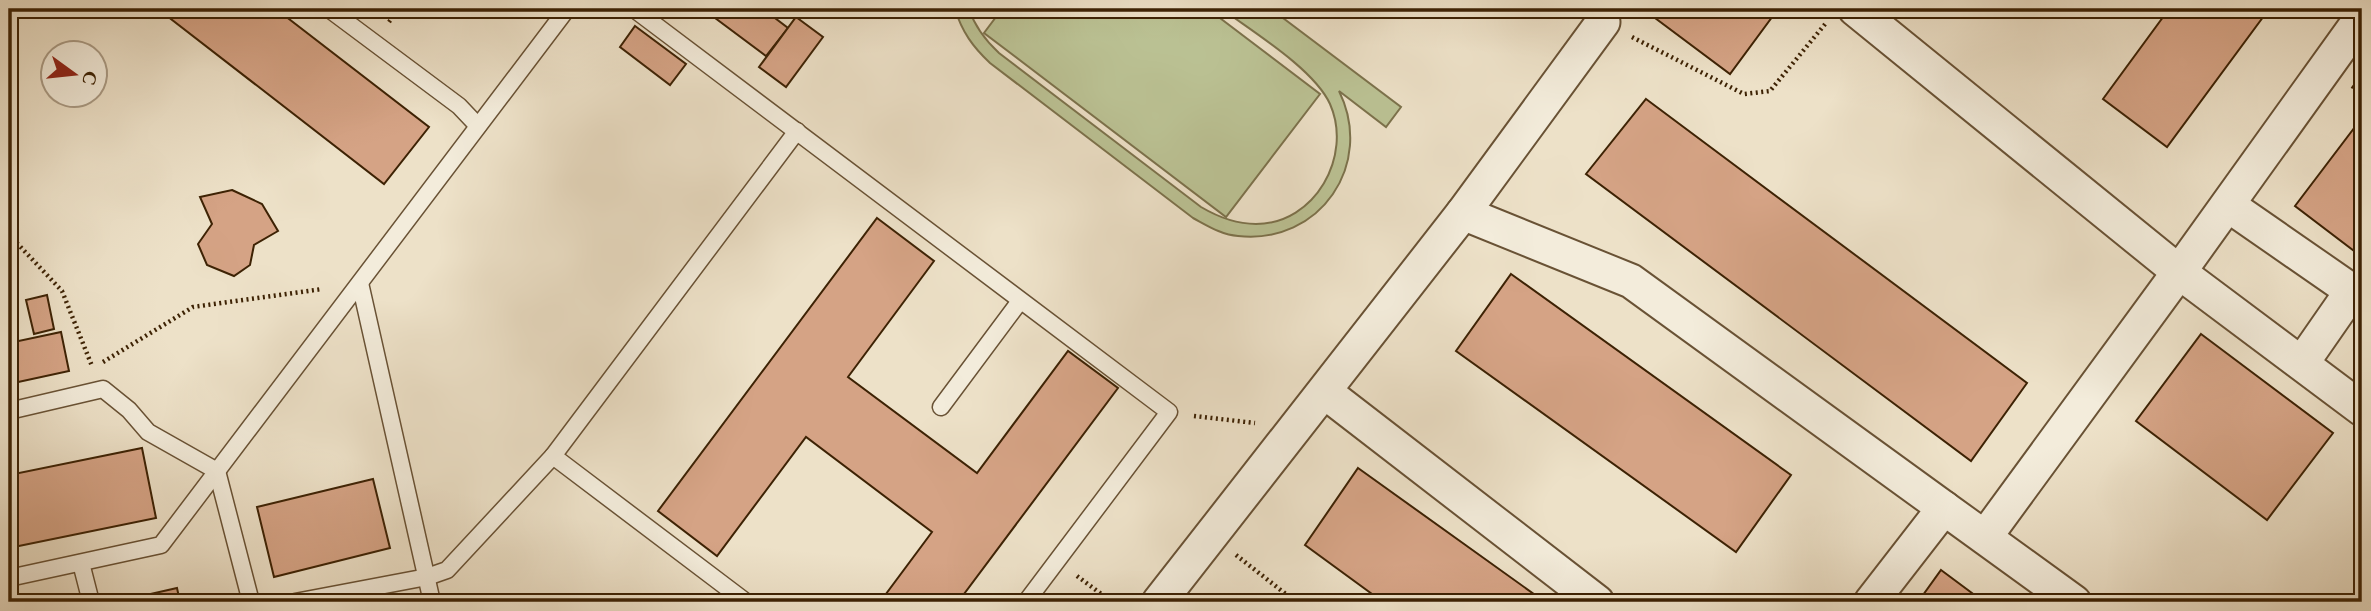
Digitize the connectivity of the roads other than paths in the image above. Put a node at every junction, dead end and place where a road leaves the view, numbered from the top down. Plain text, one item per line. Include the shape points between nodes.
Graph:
1 (329, 9) edge
2 (567, 9) edge
3 (634, 9) edge
4 (1842, 14) edge
5 (2362, 17) edge
6 (1599, 19) road end
7 (478, 126) junction
8 (797, 131) junction
9 (2228, 205) junction
10 (1463, 213) junction
11 (2179, 272) junction
12 (360, 283) junction
13 (1020, 301) junction
14 (2302, 363) junction
15 (1325, 391) junction
16 (941, 407) dead end
17 (2362, 409) edge
18 (9, 411) edge
19 (553, 456) junction
20 (217, 471) junction
21 (1944, 508) junction
22 (1985, 537) junction
23 (80, 563) junction
24 (427, 577) junction
25 (9, 578) edge
26 (91, 602) edge
27 (251, 602) edge
28 (295, 602) edge
29 (432, 602) edge
30 (746, 602) edge
31 (1026, 602) edge
32 (1159, 602) edge
33 (1597, 602) edge
34 (1871, 602) edge
35 (2074, 602) edge

1 - 7 lane via 460,106
2 - 7 lane
3 - 8 lane
4 - 11 street
5 - 9 street
6 - 10 street
7 - 12 lane
8 - 13 lane
8 - 19 lane
9 - 11 street
9 - 14 street via 2352,290
10 - 15 street
10 - 21 street via 1631,281
11 - 14 street
11 - 22 street
12 - 20 lane
12 - 24 lane
13 - 16 lane
13 - 31 lane via 1168,412
14 - 17 street
15 - 32 street
15 - 33 street
18 - 20 lane via 103,389 148,432
19 - 24 lane via 447,570
19 - 30 lane
20 - 23 lane via 161,545
20 - 27 lane
21 - 22 street
21 - 34 street
22 - 35 street
23 - 25 lane
23 - 26 lane
24 - 28 lane
24 - 29 lane

